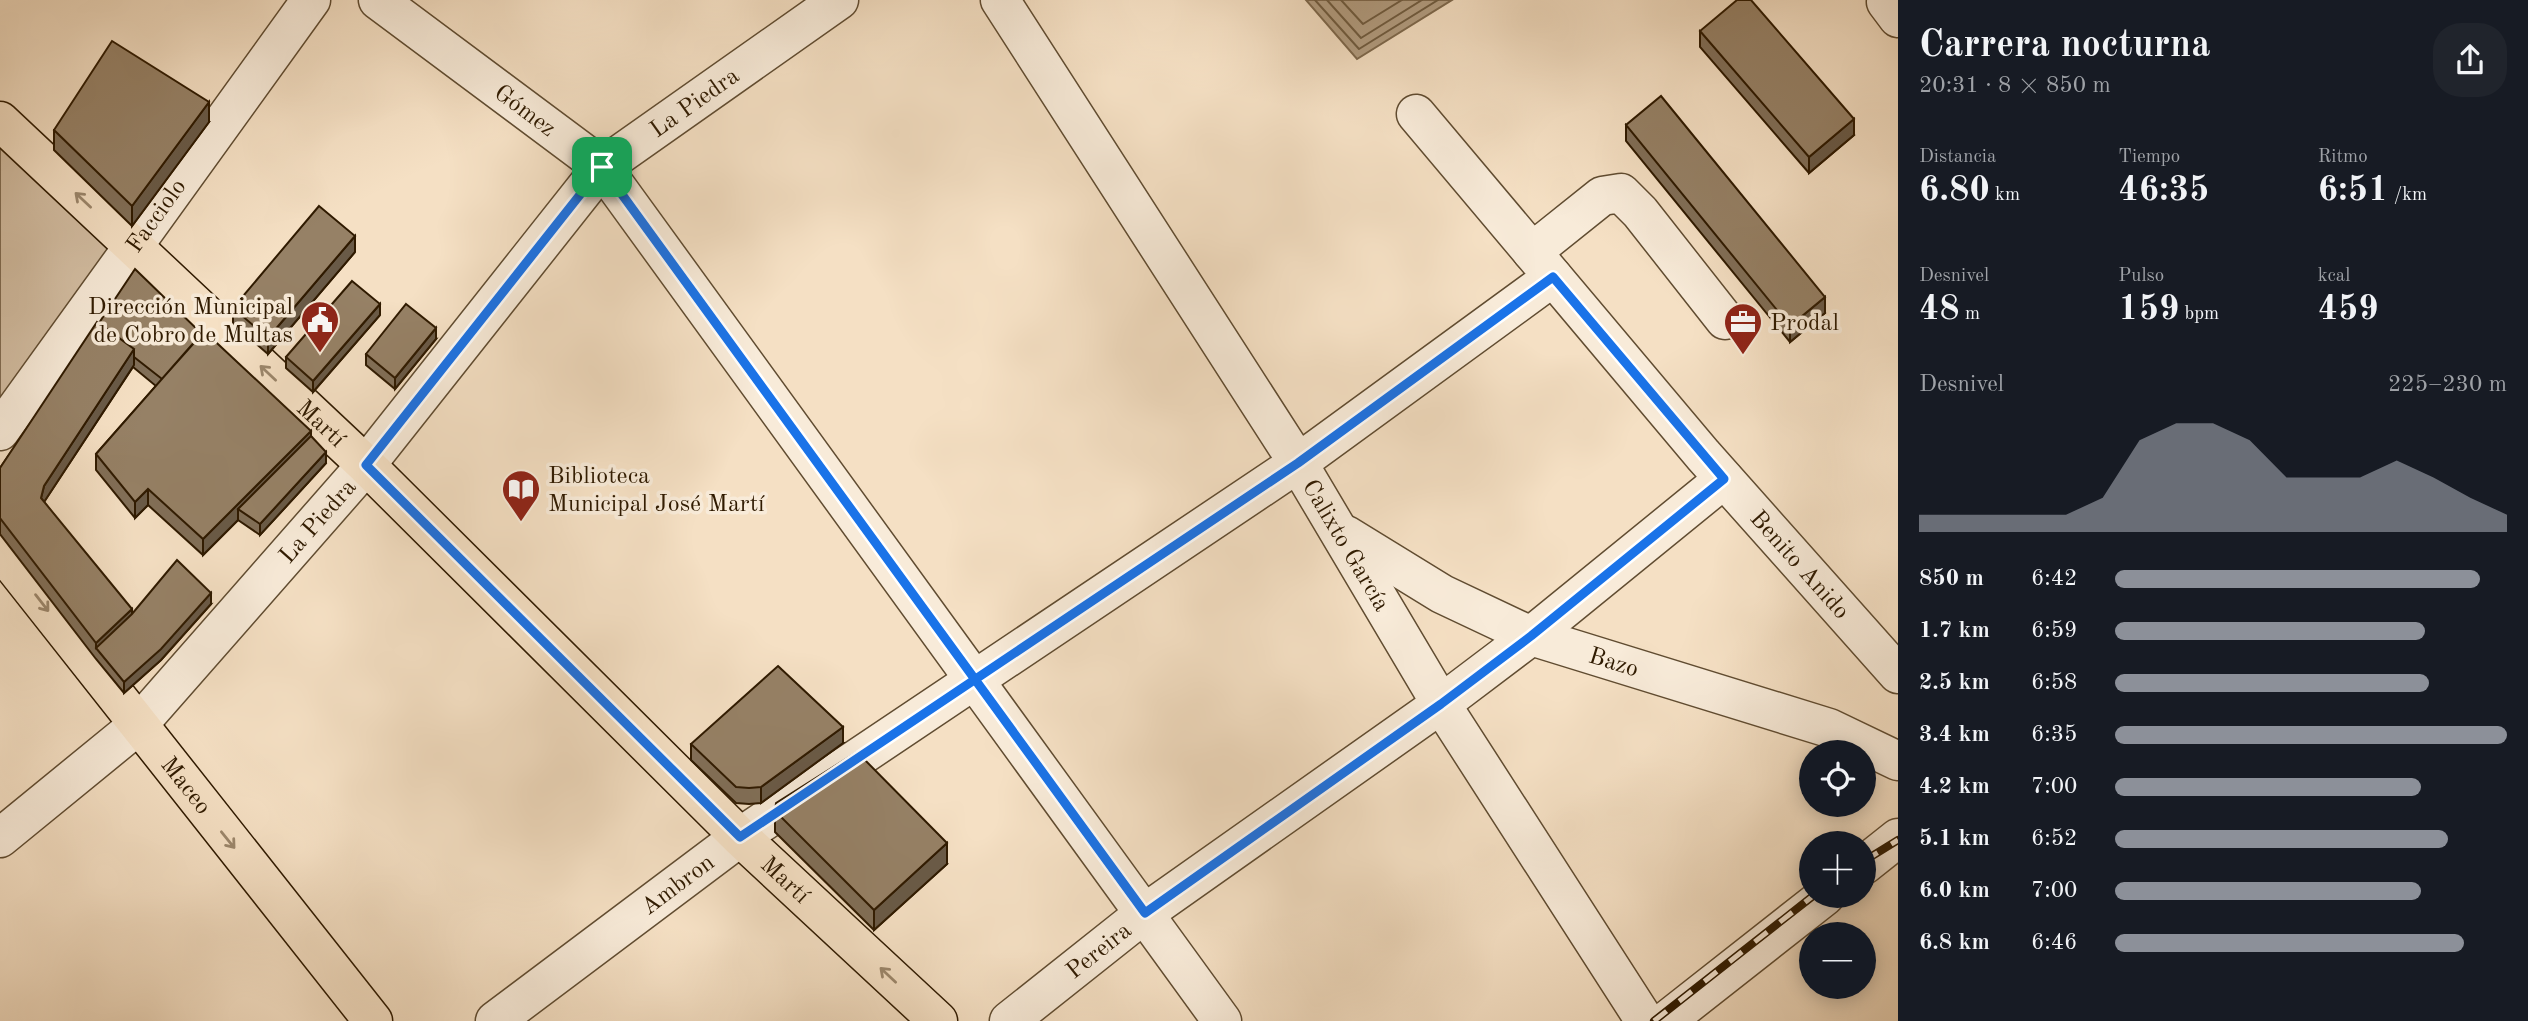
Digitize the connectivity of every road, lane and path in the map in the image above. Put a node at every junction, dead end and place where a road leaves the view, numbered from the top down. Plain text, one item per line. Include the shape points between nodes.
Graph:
1 (311, 0) edge
2 (378, 0) edge
3 (839, 0) edge
4 (1000, 0) edge
5 (1416, 114) dead end
6 (0, 121) edge
7 (602, 167) junction
8 (133, 247) junction
9 (1542, 265) junction
10 (1725, 320) dead end
11 (0, 431) edge
12 (1298, 463) junction
13 (366, 465) junction
14 (1714, 467) junction
15 (1341, 533) junction
16 (0, 549) edge
17 (1531, 636) junction
18 (1898, 674) edge
19 (974, 677) junction
20 (1441, 704) junction
21 (137, 726) junction
22 (1898, 761) edge
23 (740, 837) junction
24 (0, 838) edge
25 (1898, 838) edge
26 (1876, 855) edge
27 (1810, 908) edge
28 (1145, 913) junction
29 (373, 1021) edge
30 (495, 1021) edge
31 (938, 1021) edge
32 (1009, 1021) edge
33 (1222, 1021) edge
34 (1645, 1021) edge
35 (1667, 1021) edge

1 - 8 street, Facciolo
2 - 7 street, Gómez
3 - 7 street, La Piedra
4 - 12 street, Calixto García
5 - 9 street, Benito Anido
8 -> 6 main road, Martí
7 - 13 street, La Piedra
7 - 19 street, Gómez
8 - 11 street, Facciolo
13 -> 8 main road, Martí
9 - 10 street, Ambron via 1602,196 1621,193
9 - 12 street, Ambron
9 - 14 street, Benito Anido
12 - 15 street, Calixto García
12 - 19 street, Ambron
13 - 21 street, La Piedra
13 - 23 main road, Martí
14 - 17 street, Pereira
14 - 18 street, Benito Anido
15 - 17 street, Bazo via 1442,594
15 - 20 street, Calixto García
16 -> 21 main road, Maceo
17 - 20 street, Pereira
17 - 22 street, Bazo via 1829,728
19 - 23 street, Ambron
19 - 28 street, Gómez
20 - 28 street, Pereira
20 - 34 street, Calixto García
21 - 24 street, La Piedra
21 -> 29 main road, Maceo
23 - 30 street, Ambron
31 -> 23 main road, Martí
25 - 26 street
27 - 35 street
28 - 32 street, Pereira
28 - 33 street, Gómez

